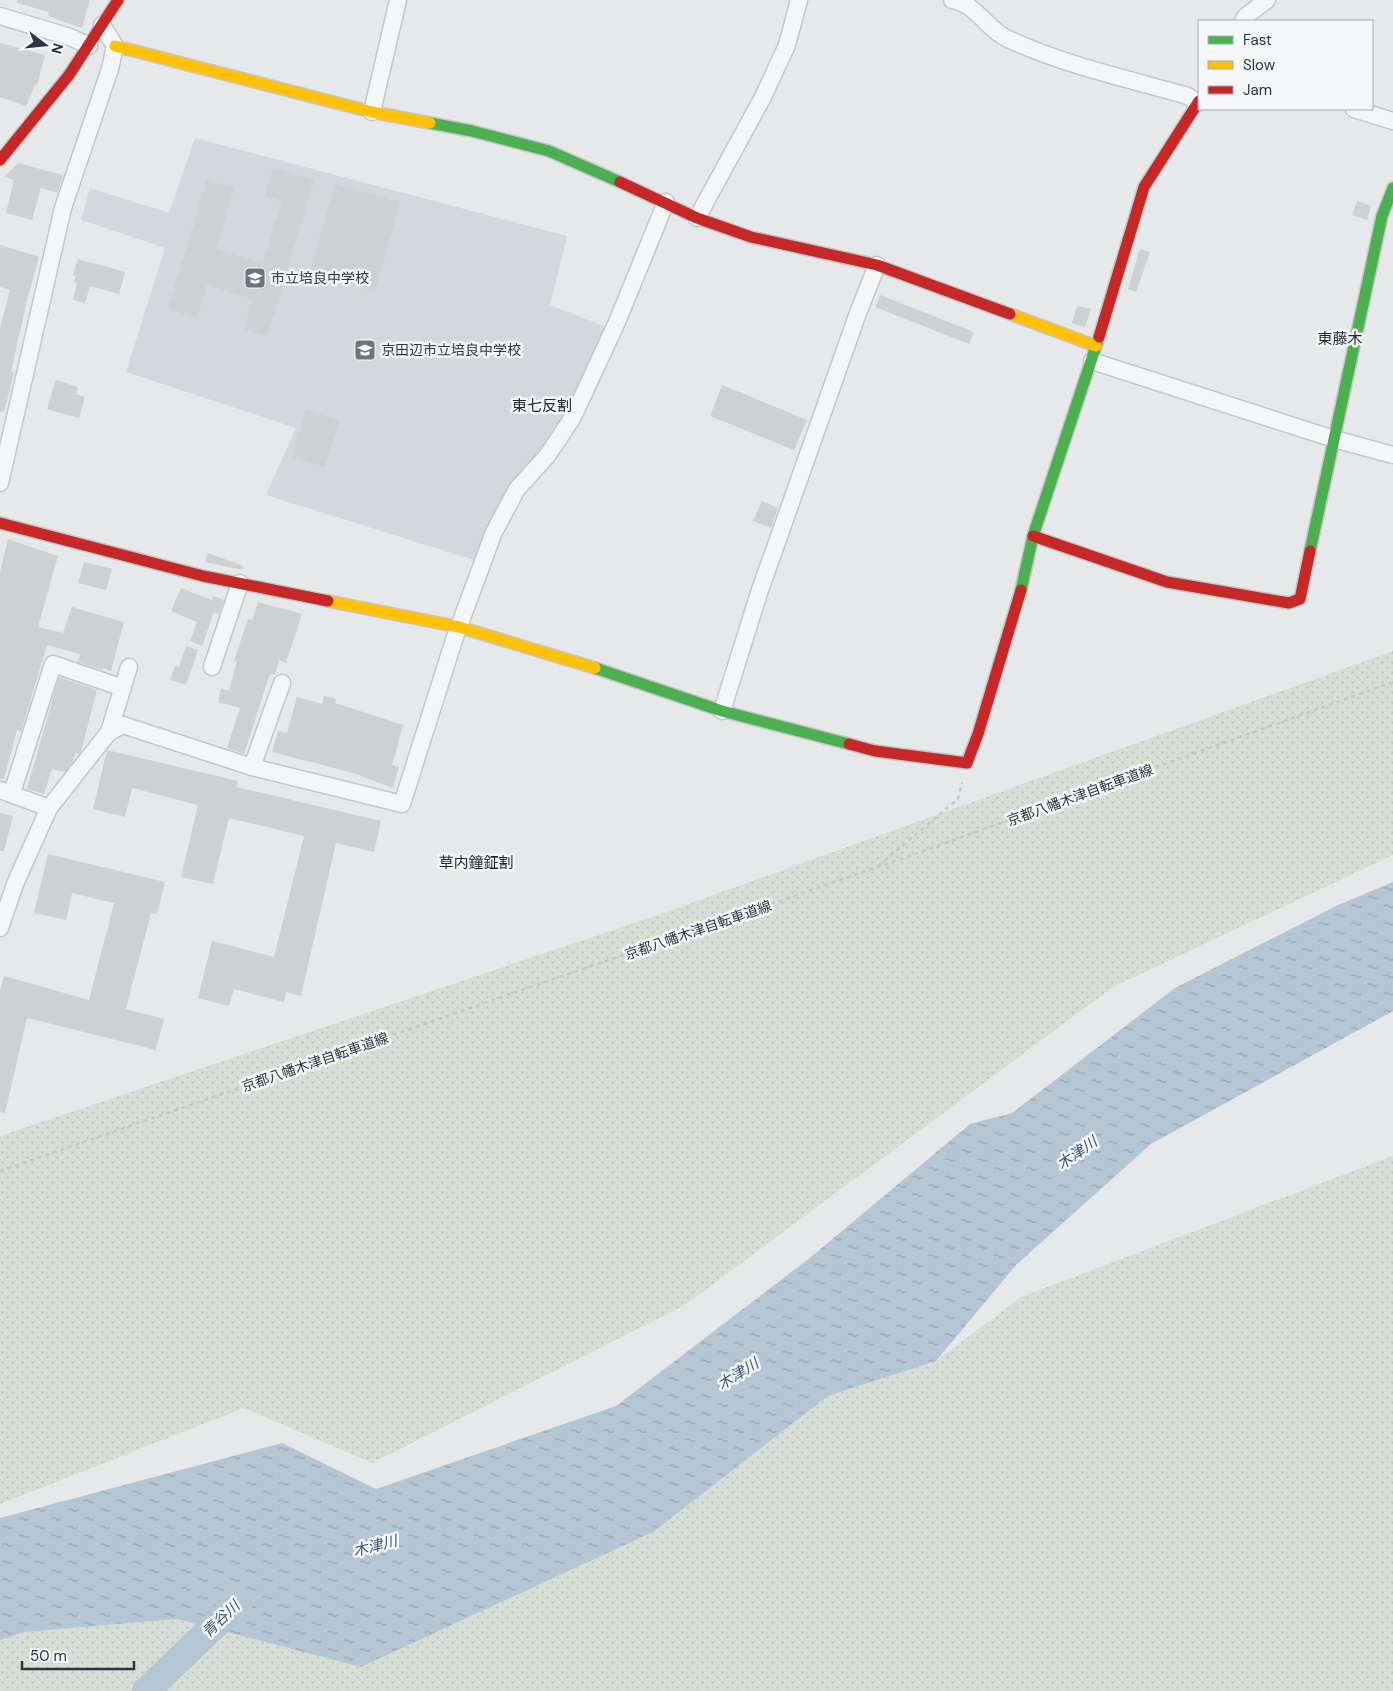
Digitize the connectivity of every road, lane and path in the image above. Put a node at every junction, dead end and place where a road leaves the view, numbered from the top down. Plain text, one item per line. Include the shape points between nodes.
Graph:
1 (118, 0) edge
2 (398, 0) edge
3 (799, 0) edge
4 (952, 0) edge
5 (1267, 0) edge
6 (0, 16) edge
7 (1244, 20) edge
8 (102, 24) junction
9 (89, 46) junction
10 (115, 46) junction
11 (1198, 101) edge
12 (1198, 103) edge
13 (1357, 110) edge
14 (372, 112) junction
15 (1393, 121) edge
16 (0, 160) edge
17 (1393, 188) edge
18 (666, 202) junction
19 (697, 218) junction
20 (877, 265) junction
21 (1094, 353) junction
22 (1334, 439) junction
23 (1393, 455) edge
24 (0, 483) edge
25 (0, 523) edge
26 (1033, 536) junction
27 (240, 583) junction
28 (460, 628) junction
29 (129, 667) dead end
30 (212, 667) dead end
31 (1393, 682) edge
32 (282, 683) dead end
33 (123, 688) junction
34 (722, 711) junction
35 (109, 732) junction
36 (967, 763) junction
37 (252, 767) junction
38 (6, 792) edge
39 (49, 808) junction
40 (877, 868) junction
41 (0, 928) edge
42 (0, 1171) edge

1 - 8 street
2 - 14 street
3 - 19 street via 787,45 763,97
4 - 11 street via 965,2 1006,38
5 - 7 street
6 - 9 street
8 - 9 street
8 - 10 street
9 - 16 street
10 - 14 street
10 - 24 street via 63,208
12 - 21 street via 1144,187
13 - 15 street
14 - 18 street via 472,131 549,151
17 - 22 street via 1382,216
18 - 19 street
18 - 28 street via 617,322 572,417 547,456 517,489 494,532
19 - 20 street via 751,237
20 - 21 street
20 - 34 street via 759,593
21 - 22 street
21 - 26 street
22 - 23 street
22 - 26 street via 1300,599 1289,603 1167,582
25 - 27 street
26 - 36 street via 1028,566
27 - 28 street
27 - 30 street
28 - 34 street via 587,665
28 - 37 street via 402,804
29 - 33 street
31 - 40 path, 京都八幡木津自転車道線
32 - 37 street
33 - 35 street
33 - 38 street via 53,664
34 - 36 street via 875,751
35 - 37 street via 123,725
35 - 39 street
36 - 40 path via 958,799
38 - 39 street
39 - 41 street via 15,884
40 - 42 path, 京都八幡木津自転車道線

